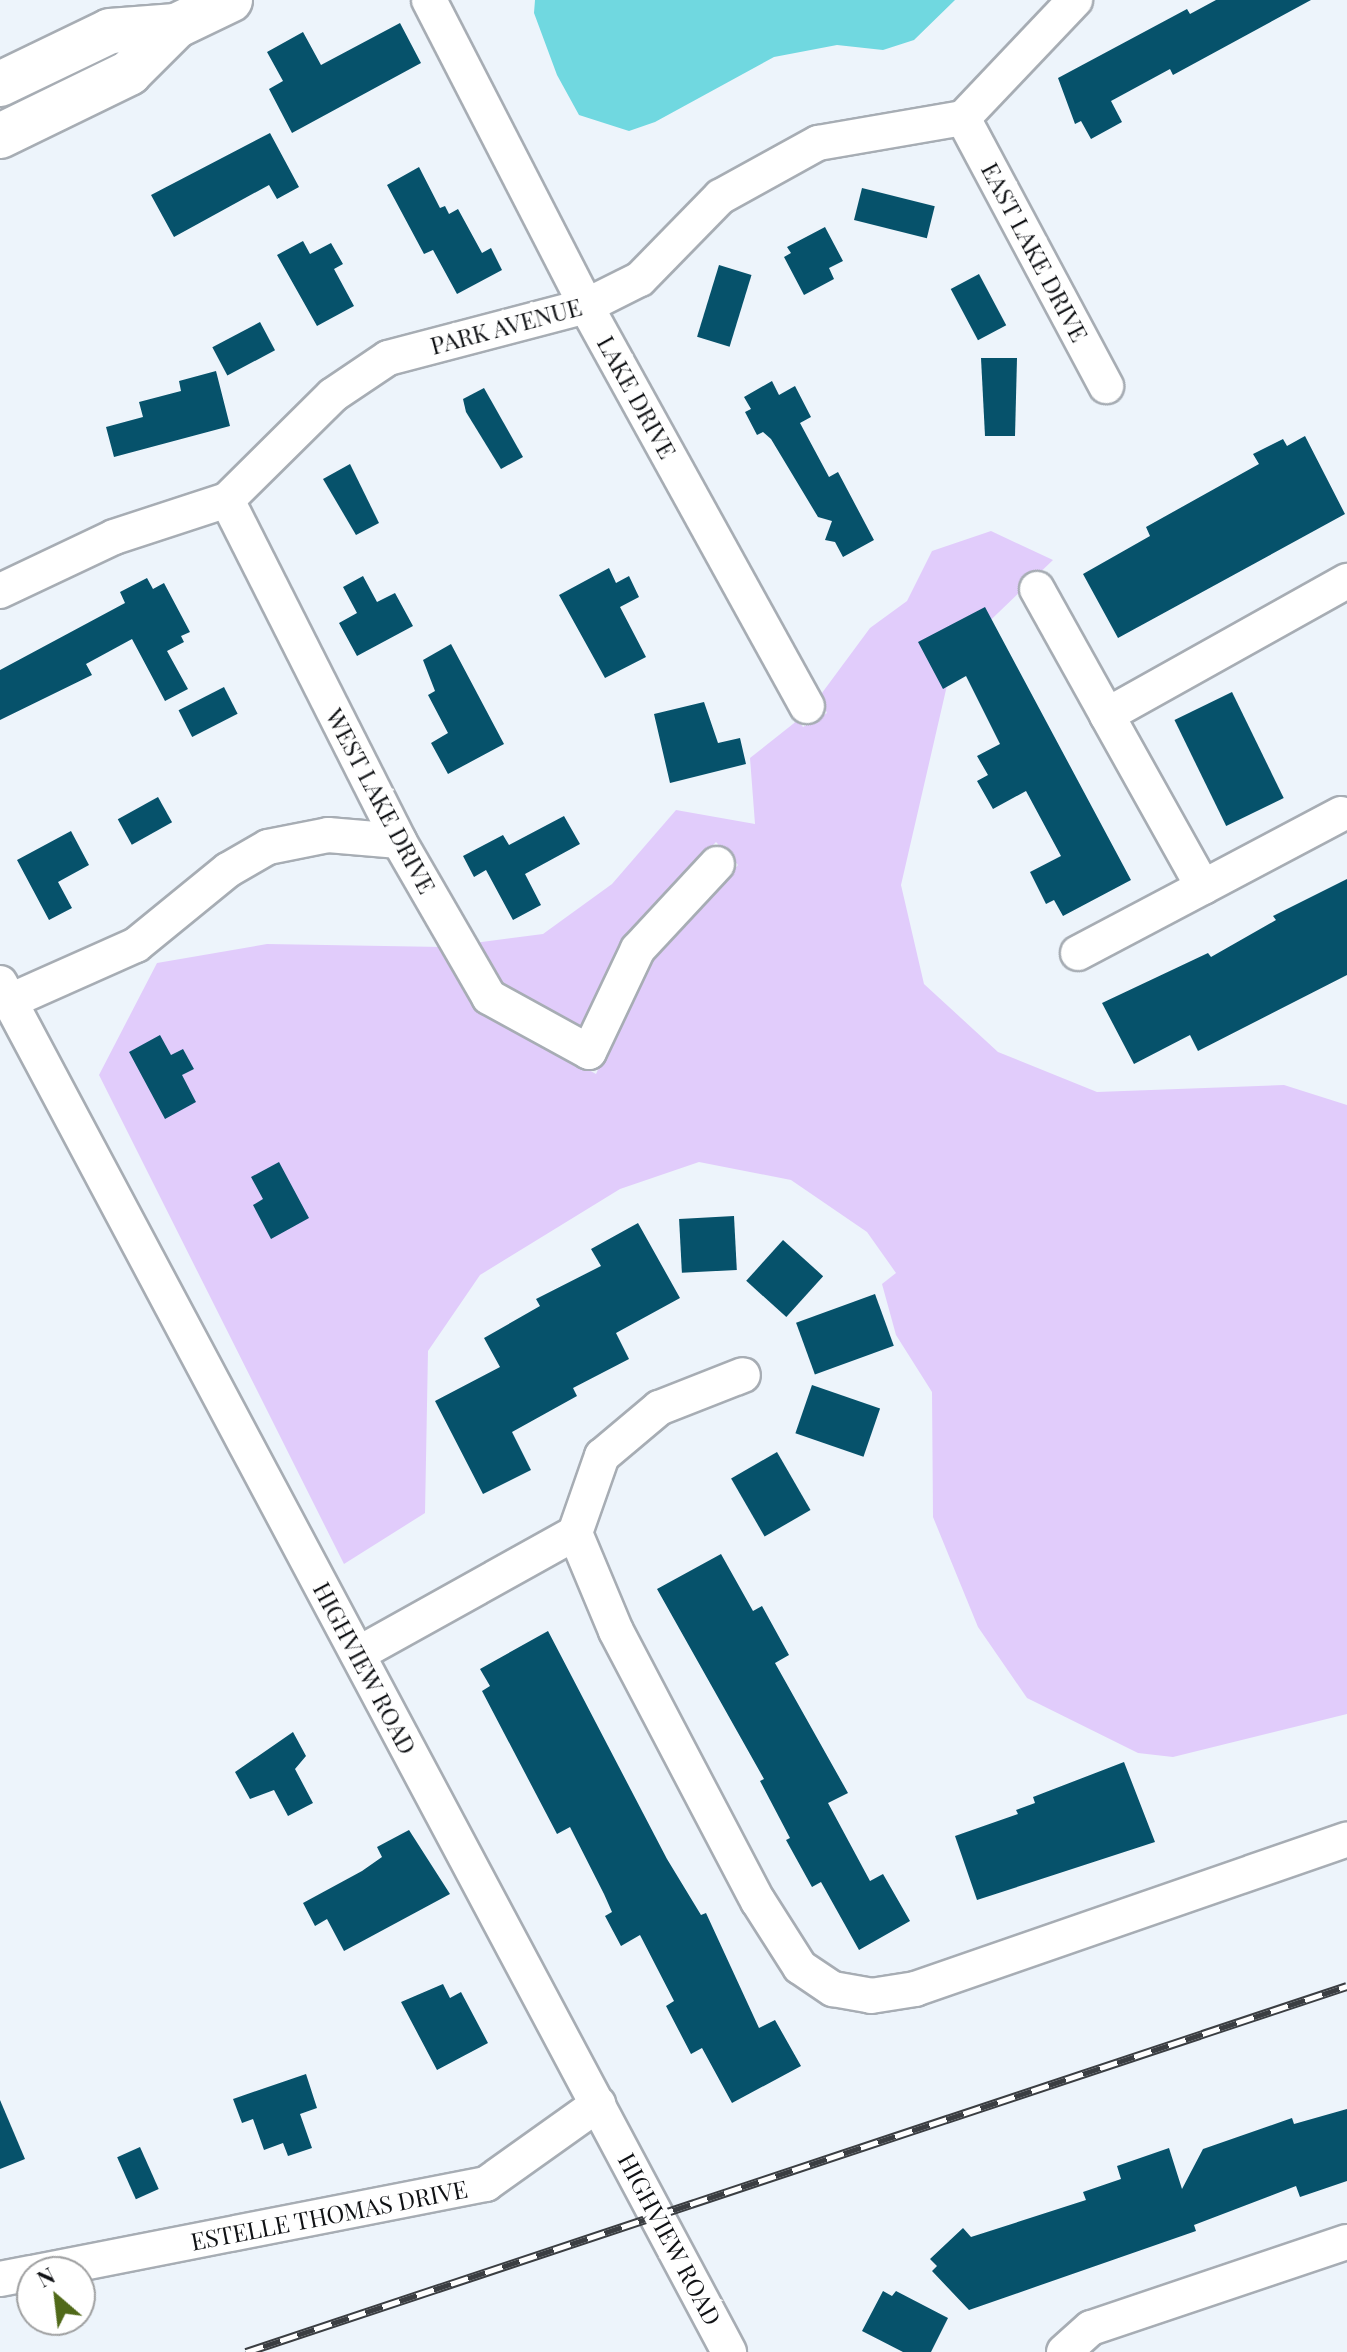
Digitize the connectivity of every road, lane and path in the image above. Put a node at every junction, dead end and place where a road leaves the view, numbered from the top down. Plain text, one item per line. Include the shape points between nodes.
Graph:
1 (230, 0) edge
2 (429, 0) edge
3 (1075, 0) edge
4 (176, 26) junction
5 (0, 84) edge
6 (963, 118) junction
7 (0, 136) edge
8 (586, 306) junction
9 (1106, 386) dead end
10 (227, 500) junction
11 (1347, 581) edge
12 (1037, 589) dead end
13 (0, 591) edge
14 (807, 706) dead end
15 (1107, 715) junction
16 (1341, 814) dead end
17 (399, 841) junction
18 (717, 864) dead end
19 (1203, 887) junction
20 (1078, 953) dead end
21 (5, 992) edge
22 (743, 1375) dead end
23 (575, 1533) junction
24 (358, 1654) junction
25 (1347, 1839) edge
26 (598, 2104) junction
27 (1342, 2253) edge
28 (96, 2260) edge
29 (729, 2352) edge
30 (1064, 2352) edge

1 - 4 main road
2 - 8 street, LAKE DRIVE
3 - 6 street
4 - 5 main road via 110,31
4 - 7 main road via 129,73
6 - 8 street, PARK AVENUE via 818,143 720,197 640,279
6 - 9 street, EAST LAKE DRIVE
8 - 10 street, PARK AVENUE via 388,358 333,395
8 - 14 street, LAKE DRIVE
10 - 13 street, PARK AVENUE via 114,537
10 - 17 street, WEST LAKE DRIVE
11 - 15 street
12 - 15 street
15 - 19 street
16 - 19 street
17 - 18 street, WEST LAKE DRIVE via 489,997 589,1052 638,949
17 - 21 street via 328,835 268,847 228,870 136,945
19 - 20 street
21 - 24 street, HIGHVIEW ROAD
22 - 23 street via 659,1408 602,1456
23 - 24 street
23 - 25 street via 616,1631 758,1901 800,1967 833,1989 871,1996 915,1989
24 - 26 street, HIGHVIEW ROAD
26 - 28 street, ESTELLE THOMAS DRIVE via 486,2184
26 - 29 street, HIGHVIEW ROAD
27 - 30 street via 1091,2328

